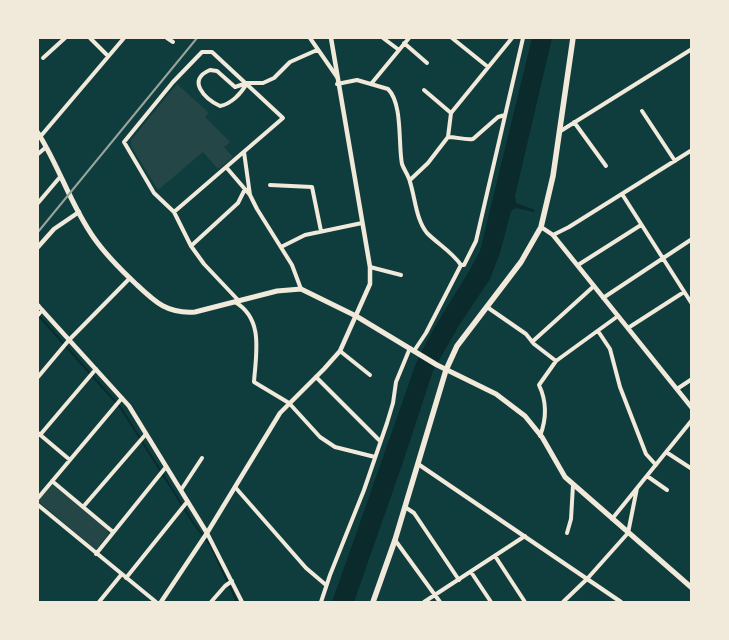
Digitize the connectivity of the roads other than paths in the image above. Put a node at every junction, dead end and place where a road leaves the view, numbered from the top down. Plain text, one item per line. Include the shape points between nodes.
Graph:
1 (66, 38) edge
2 (90, 38) edge
3 (124, 38) edge
4 (167, 38) edge
5 (310, 38) edge
6 (331, 38) edge
7 (384, 38) edge
8 (409, 38) edge
9 (452, 38) edge
10 (511, 38) edge
11 (523, 38) edge
12 (573, 38) edge
13 (173, 42) dead end
14 (404, 44) junction
15 (692, 49) edge
16 (318, 50) junction
17 (399, 50) junction
18 (108, 56) junction
19 (43, 58) dead end
20 (427, 62) dead end
21 (488, 67) junction
22 (337, 77) junction
23 (247, 83) junction
24 (337, 84) junction
25 (371, 84) junction
26 (232, 86) junction
27 (424, 90) dead end
28 (234, 99) junction
29 (642, 111) dead end
30 (451, 113) junction
31 (505, 115) junction
32 (574, 122) junction
33 (559, 132) junction
34 (39, 135) edge
35 (448, 137) junction
36 (45, 148) junction
37 (692, 150) edge
38 (244, 152) junction
39 (38, 154) edge
40 (675, 161) junction
41 (606, 166) dead end
42 (226, 168) junction
43 (60, 177) junction
44 (410, 180) junction
45 (270, 185) dead end
46 (244, 189) junction
47 (622, 194) junction
48 (250, 195) junction
49 (38, 203) edge
50 (79, 212) junction
51 (174, 212) junction
52 (362, 223) junction
53 (641, 225) junction
54 (541, 227) junction
55 (321, 231) junction
56 (553, 234) junction
57 (692, 239) edge
58 (191, 246) junction
59 (38, 247) edge
60 (281, 247) junction
61 (662, 258) junction
62 (461, 265) junction
63 (578, 266) junction
64 (370, 267) junction
65 (401, 275) dead end
66 (130, 278) junction
67 (594, 286) junction
68 (301, 289) junction
69 (684, 292) junction
70 (603, 298) junction
71 (237, 302) junction
72 (692, 304) edge
73 (38, 305) edge
74 (487, 308) junction
75 (42, 310) junction
76 (38, 316) edge
77 (356, 316) junction
78 (618, 316) junction
79 (628, 328) junction
80 (598, 331) junction
81 (68, 340) junction
82 (532, 342) junction
83 (340, 351) junction
84 (414, 351) junction
85 (556, 361) junction
86 (96, 369) junction
87 (446, 370) junction
88 (370, 375) dead end
89 (38, 377) edge
90 (316, 377) junction
91 (692, 379) edge
92 (677, 389) junction
93 (122, 398) junction
94 (289, 403) junction
95 (692, 408) edge
96 (692, 420) edge
97 (39, 434) edge
98 (146, 434) junction
99 (540, 436) junction
100 (380, 441) junction
101 (666, 452) junction
102 (375, 457) junction
103 (202, 458) dead end
104 (70, 460) junction
105 (418, 464) junction
106 (656, 465) junction
107 (166, 467) junction
108 (692, 469) edge
109 (647, 476) junction
110 (52, 482) junction
111 (573, 485) junction
112 (235, 486) junction
113 (637, 488) junction
114 (180, 490) junction
115 (667, 490) dead end
116 (38, 498) edge
117 (187, 502) junction
118 (38, 505) edge
119 (83, 507) junction
120 (405, 507) junction
121 (612, 520) junction
122 (114, 532) junction
123 (206, 533) junction
124 (567, 533) dead end
125 (628, 533) junction
126 (525, 536) junction
127 (396, 540) junction
128 (96, 554) junction
129 (495, 556) junction
130 (471, 572) junction
131 (121, 575) junction
132 (126, 578) junction
133 (587, 579) junction
134 (459, 580) junction
135 (232, 581) junction
136 (326, 585) junction
137 (692, 588) edge
138 (435, 596) junction
139 (99, 602) edge
140 (156, 602) edge
141 (161, 602) edge
142 (211, 602) edge
143 (242, 602) edge
144 (321, 602) edge
145 (373, 602) edge
146 (424, 602) edge
147 (440, 602) edge
148 (492, 602) edge
149 (525, 602) edge
150 (563, 602) edge
151 (621, 602) edge

1 - 19 street
2 - 18 street
3 - 18 street
4 - 13 street
5 - 16 street
6 - 22 street
7 - 17 street
8 - 14 street
9 - 21 street
10 - 21 street
11 - 31 street
12 - 33 main road
14 - 17 street
14 - 20 street
15 - 32 street
16 - 22 street
16 - 23 street via 290,62 274,78 263,83
17 - 25 street
18 - 34 street
21 - 30 street
22 - 24 street
23 - 26 street
23 - 28 street
23 - 38 street via 284,118
23 - 51 street via 212,52 202,52 124,142 154,193
24 - 25 street via 357,80
24 - 52 street
25 - 44 street via 391,92 396,105 402,166
26 - 28 street
26 - 28 street via 210,70 200,78 198,85 220,106
27 - 30 street
29 - 40 street
30 - 35 street
31 - 35 street via 498,117 473,139
31 - 62 street via 476,240 464,265
32 - 33 street
32 - 41 street
33 - 54 main road via 550,194
34 - 36 main road
35 - 44 street
36 - 39 street
36 - 43 main road
37 - 40 street
38 - 42 street
38 - 48 street
40 - 47 street
42 - 46 street
42 - 51 street
43 - 49 street
43 - 50 main road
44 - 62 street via 426,232
45 - 55 street via 312,187
46 - 48 street
46 - 58 street via 238,203
47 - 53 street
47 - 56 street
48 - 60 street
50 - 59 street via 54,229
50 - 66 main road via 94,238
51 - 58 street
52 - 55 street
52 - 64 street
53 - 61 street
53 - 63 street
54 - 56 street
54 - 74 main road via 521,262
55 - 60 street
56 - 63 street
57 - 61 street
58 - 71 street
60 - 68 street
61 - 69 street
61 - 70 street
62 - 84 street
63 - 67 street
64 - 65 street
64 - 77 street via 370,284
66 - 71 main road via 151,298 173,311 195,312
66 - 81 street
67 - 70 street
67 - 82 street
68 - 71 main road via 277,291
68 - 77 main road
69 - 72 street
69 - 79 street
70 - 78 street
71 - 94 street via 252,319 257,342 254,382
73 - 75 street
74 - 82 street via 526,334
74 - 87 main road via 457,346
75 - 76 street
75 - 81 street
77 - 83 street
77 - 84 main road
78 - 79 street
78 - 80 street
79 - 92 street
80 - 85 street
80 - 106 street via 610,349 620,387 646,454
81 - 86 street
81 - 89 street
82 - 85 street
83 - 88 street
83 - 90 street
84 - 87 main road
84 - 100 street via 396,382 393,403
85 - 99 street via 539,385 545,409
86 - 93 street
86 - 97 street
87 - 99 main road via 496,394 525,416
87 - 105 main road
90 - 94 street
90 - 100 street
91 - 92 street
92 - 95 street
93 - 98 street
93 - 104 street
94 - 102 street via 320,437 335,447
94 - 112 street
96 - 101 street
97 - 104 street
98 - 107 street
98 - 119 street
99 - 111 main road
100 - 102 street
101 - 106 street
101 - 108 street
102 - 136 street
103 - 114 street
104 - 110 street
105 - 120 main road
105 - 126 street
106 - 109 street
107 - 114 street
107 - 122 street
109 - 113 street
109 - 115 street
110 - 116 street
110 - 119 street
111 - 121 main road
111 - 124 street
112 - 123 street
112 - 136 street via 306,568
113 - 121 street
113 - 125 street
114 - 117 street
117 - 123 street
117 - 132 street
118 - 128 street
119 - 122 street
120 - 127 main road
120 - 134 street via 414,513
121 - 125 main road
122 - 128 street
123 - 135 street
123 - 141 street
125 - 133 street
125 - 137 main road
126 - 129 street
126 - 133 street
127 - 138 street
127 - 145 main road
128 - 131 street
129 - 130 street
129 - 149 street
130 - 134 street
130 - 148 street
131 - 132 street
131 - 139 street
132 - 140 street
133 - 150 street
133 - 151 street
134 - 138 street
135 - 142 street
135 - 143 street
136 - 144 street
138 - 146 street
138 - 147 street

